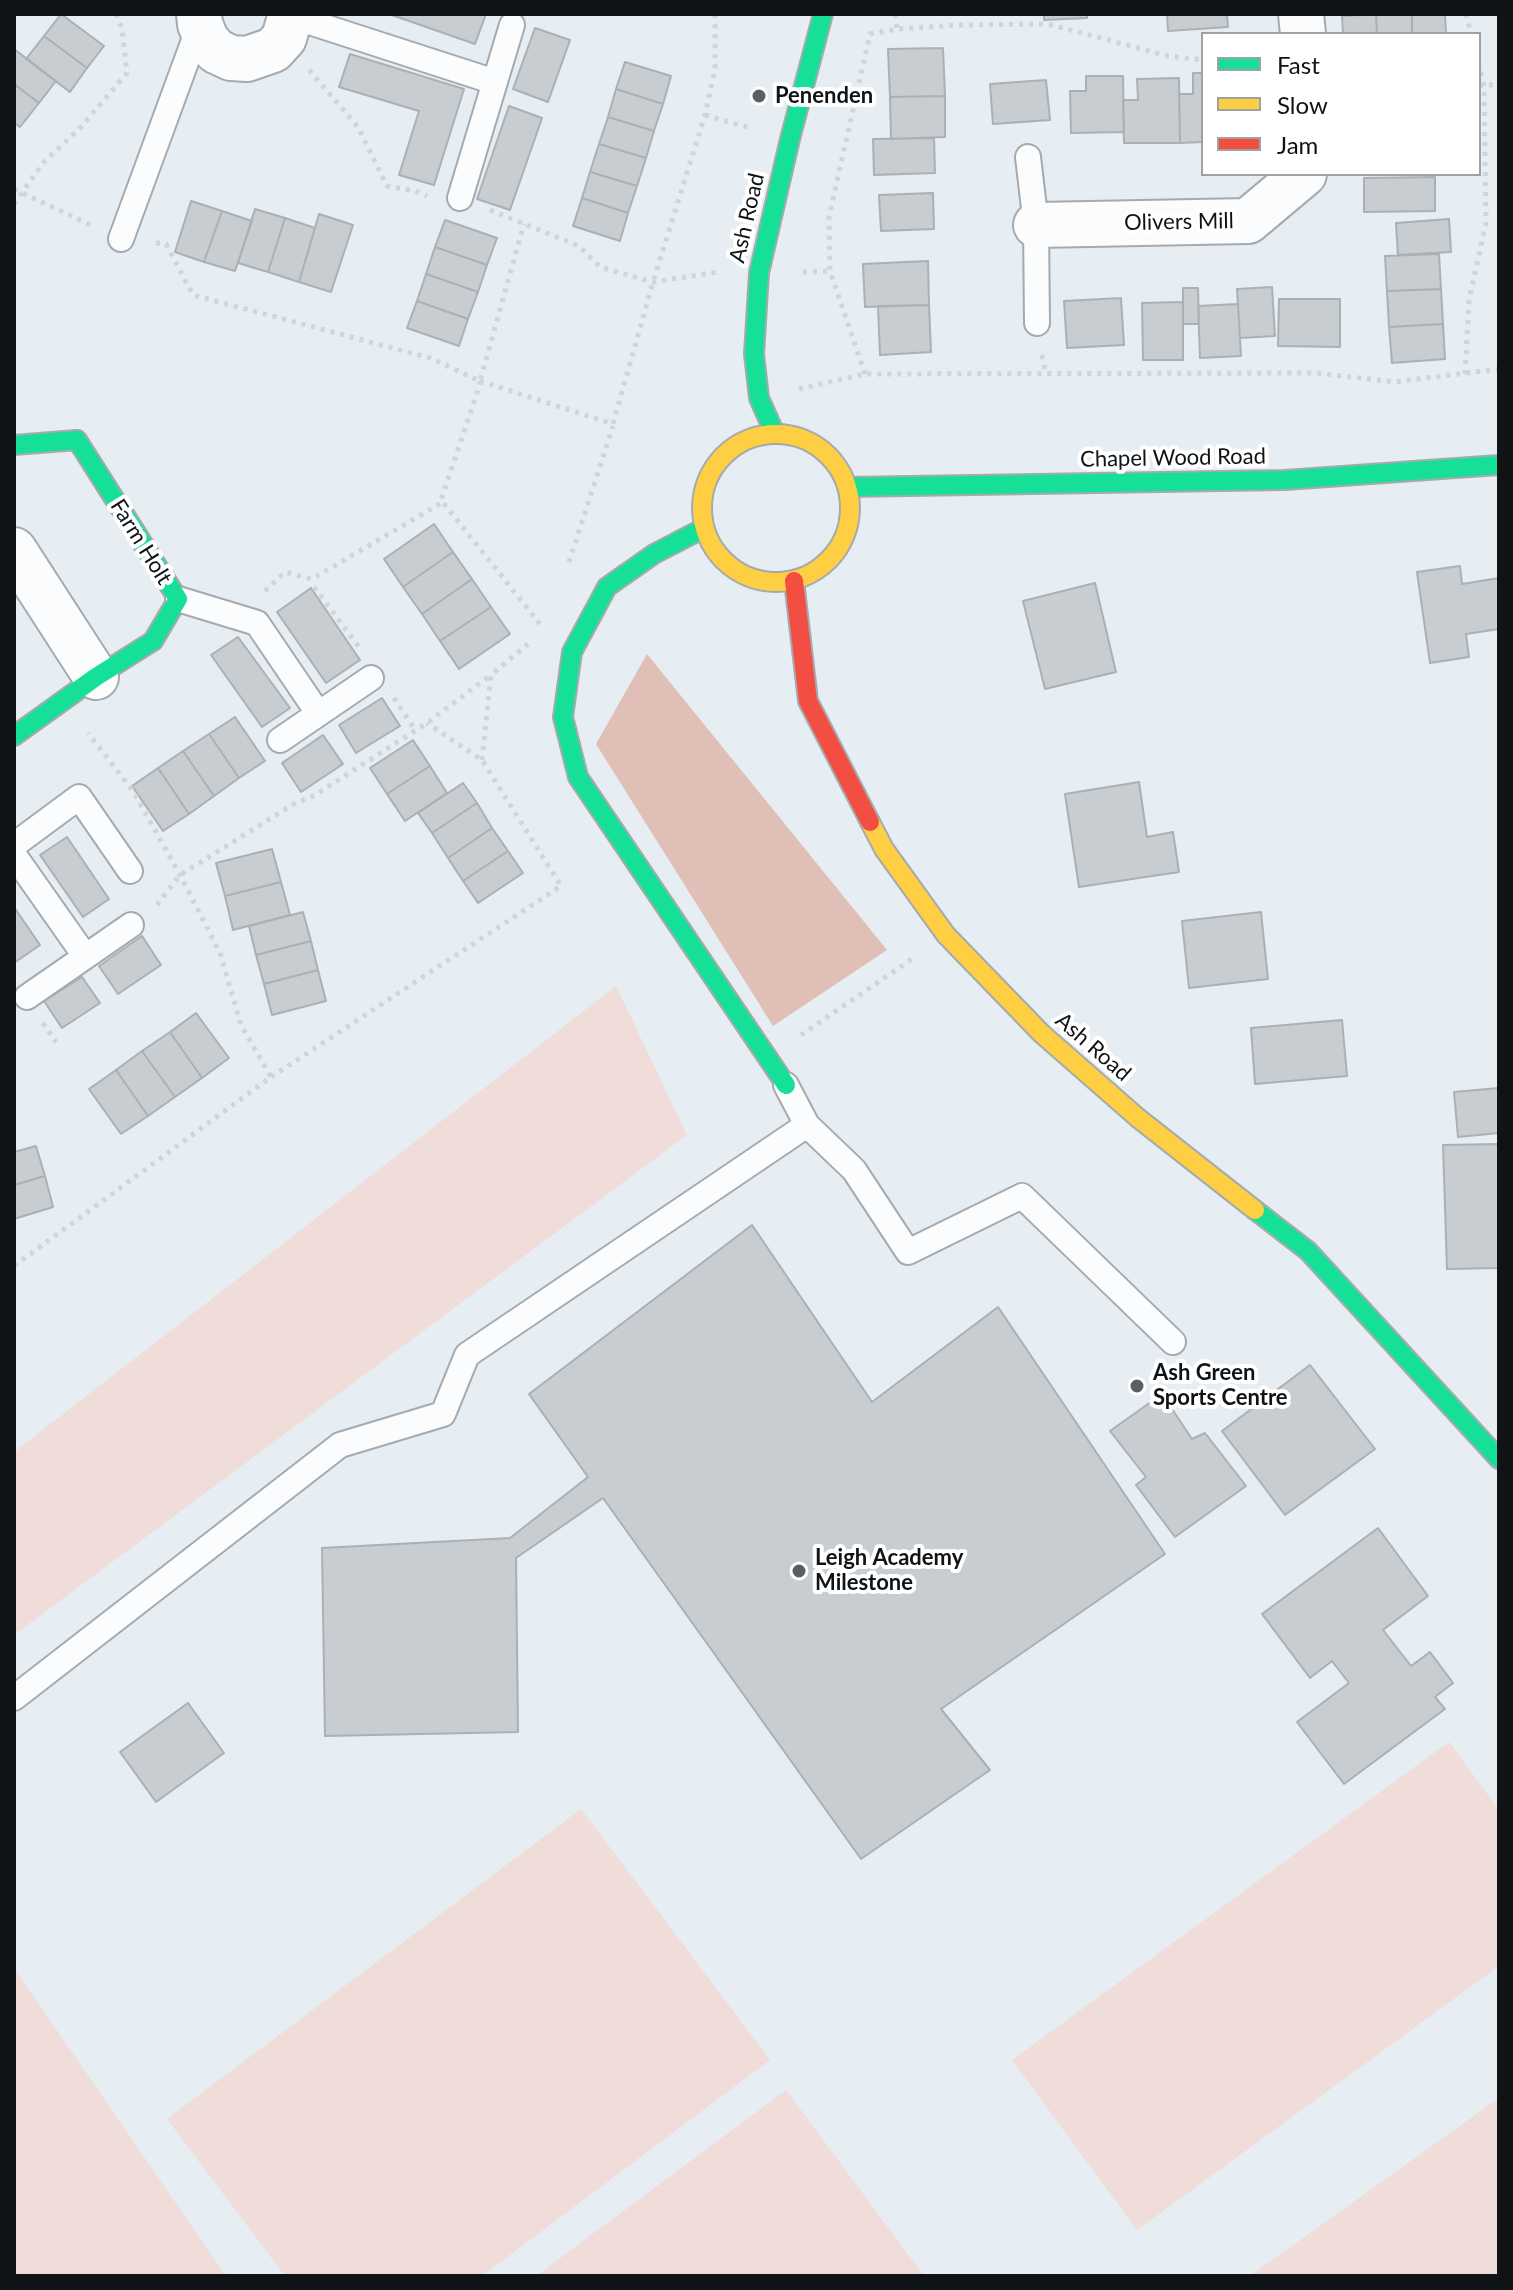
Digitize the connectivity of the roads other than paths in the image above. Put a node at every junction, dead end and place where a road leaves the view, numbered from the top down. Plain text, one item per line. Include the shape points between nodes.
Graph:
1 (823, 14) edge
2 (200, 19) edge
3 (289, 23) edge
4 (512, 25) dead end
5 (495, 82) junction
6 (1028, 157) dead end
7 (1302, 176) edge
8 (460, 198) road end
9 (1036, 225) junction
10 (121, 239) road end
11 (1037, 323) dead end
12 (775, 434) junction
13 (14, 445) edge
14 (1499, 465) edge
15 (848, 487) junction
16 (704, 528) junction
17 (14, 550) edge
18 (794, 581) junction
19 (178, 599) junction
20 (371, 678) dead end
21 (79, 689) junction
22 (318, 713) junction
23 (14, 736) edge
24 (280, 740) dead end
25 (14, 845) edge
26 (14, 855) edge
27 (130, 871) dead end
28 (131, 925) dead end
29 (85, 956) junction
30 (27, 997) dead end
31 (786, 1085) joint
32 (807, 1125) junction
33 (1173, 1342) dead end
34 (1499, 1459) edge
35 (14, 1698) edge

1 - 12 street, Ash Road via 759,273 754,354 759,398
2 - 3 street via 206,39 231,58 259,57 273,50
2 - 10 lane
3 - 5 lane
4 - 5 lane
5 - 8 lane
6 - 9 lane
7 - 9 street, Olivers Mill via 1248,221
9 - 11 lane
12 - 15 street via 821,448
12 - 16 street via 733,448 717,463 706,484
13 - 19 street, Farm Holt via 77,440
14 - 15 street, Chapel Wood Road via 1285,480
15 - 18 street via 851,517 841,546 821,568
16 - 18 street via 717,554 738,573 765,582
16 - 31 street via 607,587 572,652 563,717 578,777
17 - 21 street
18 - 34 street, Ash Road via 808,701 884,849 946,935 1042,1034 1138,1118 1308,1251
19 - 21 street, Farm Holt via 153,641
19 - 22 lane via 257,623
20 - 22 lane
21 - 23 street, Farm Holt
22 - 24 lane
25 - 27 lane via 79,797
26 - 29 lane
28 - 29 lane
29 - 30 lane
31 - 32 lane
32 - 33 lane via 854,1170 908,1252 1022,1196
32 - 35 lane via 467,1355 443,1414 340,1445

